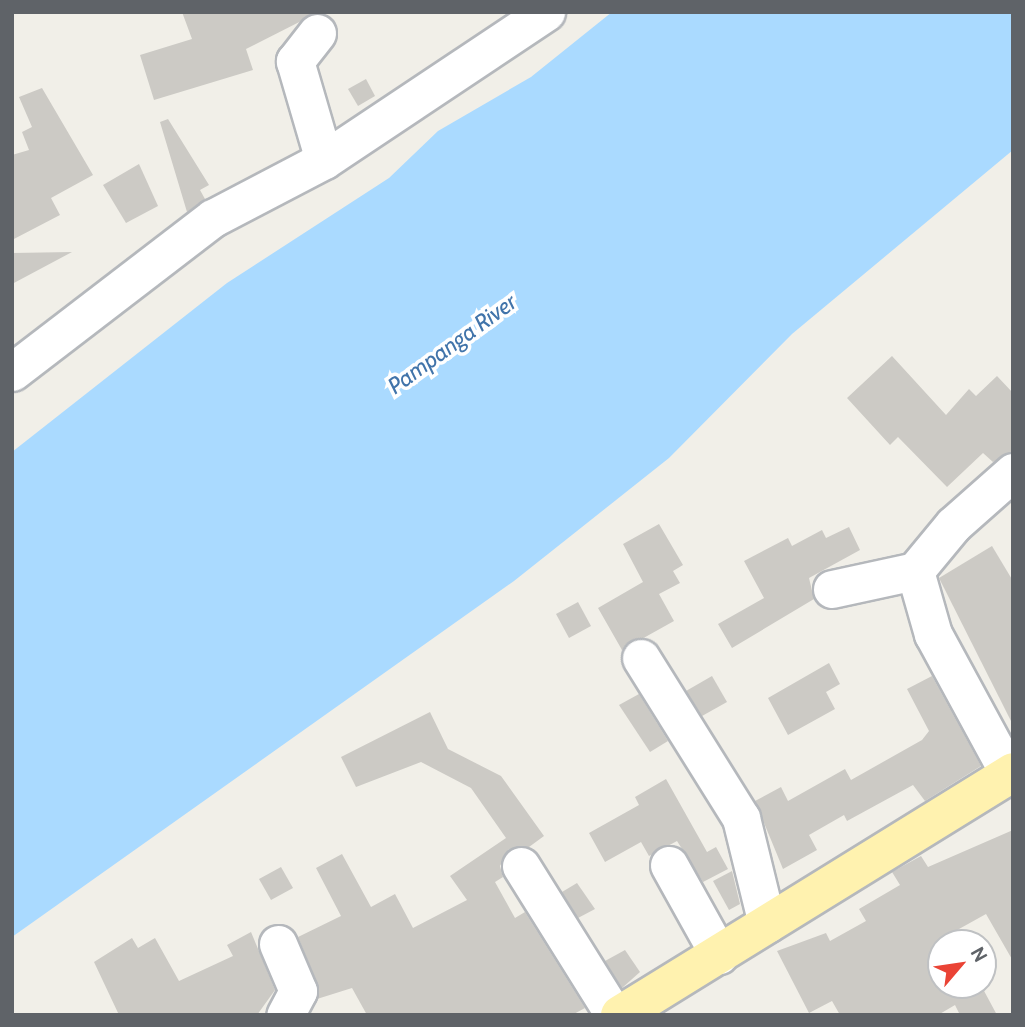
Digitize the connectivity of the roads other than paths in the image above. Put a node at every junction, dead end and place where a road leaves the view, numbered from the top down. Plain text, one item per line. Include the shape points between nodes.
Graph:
1 (525, 18) edge
2 (317, 33) dead end
3 (324, 160) junction
4 (12, 372) edge
5 (1013, 472) edge
6 (915, 571) junction
7 (832, 589) dead end
8 (641, 658) dead end
9 (1011, 773) edge
10 (669, 865) dead end
11 (521, 866) dead end
12 (766, 924) junction
13 (278, 944) dead end
14 (719, 955) junction
15 (285, 1015) edge
16 (614, 1015) edge
17 (620, 1015) edge

1 - 3 street
2 - 3 street via 295,61
3 - 4 street via 213,218
5 - 6 street via 953,525
6 - 7 street
6 - 9 street via 933,634
8 - 12 street via 741,818
9 - 12 main road
10 - 14 street
11 - 16 street
12 - 14 main road
13 - 15 street via 298,991
14 - 17 main road

